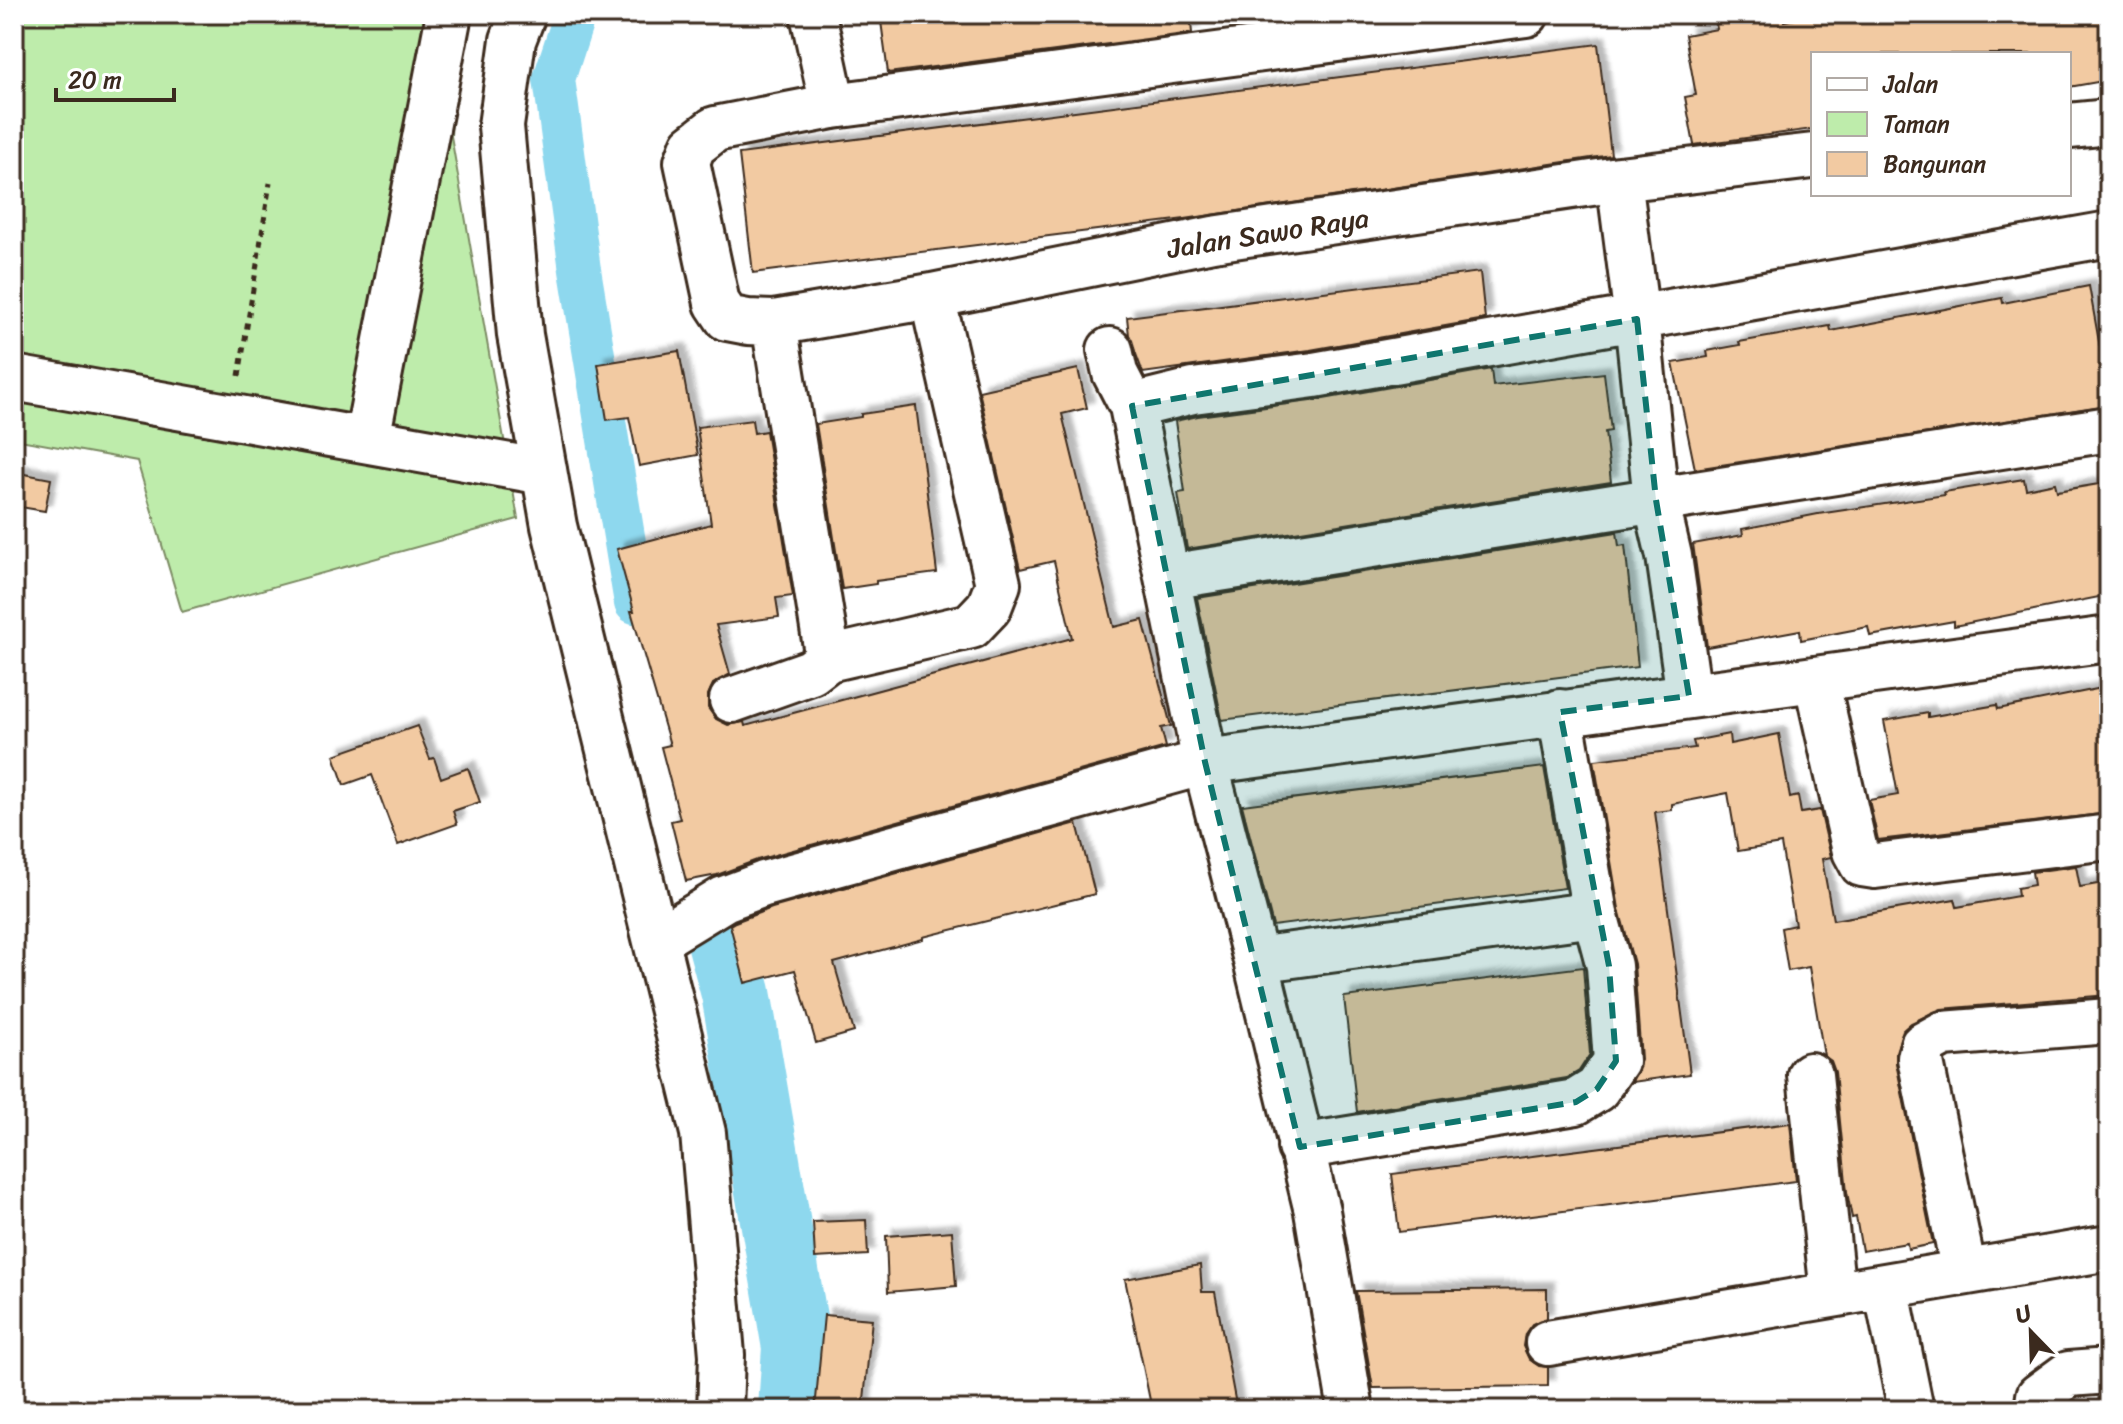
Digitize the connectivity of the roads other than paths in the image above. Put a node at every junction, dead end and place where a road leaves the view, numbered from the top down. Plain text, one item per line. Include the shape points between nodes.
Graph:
1 (449, 14) edge
2 (523, 14) edge
3 (813, 14) edge
4 (1526, 14) edge
5 (833, 106) junction
6 (2109, 122) edge
7 (2071, 126) edge
8 (1811, 156) edge
9 (1619, 179) junction
10 (2109, 234) edge
11 (932, 296) junction
12 (1637, 319) junction
13 (774, 323) junction
14 (1110, 350) dead end
15 (14, 378) edge
16 (1132, 406) junction
17 (2109, 429) edge
18 (367, 439) junction
19 (544, 472) junction
20 (1656, 500) junction
21 (1168, 577) junction
22 (2109, 639) edge
23 (828, 659) junction
24 (1816, 679) junction
25 (1689, 696) junction
26 (732, 700) dead end
27 (1560, 712) junction
28 (1205, 762) junction
29 (2109, 837) edge
30 (1595, 914) junction
31 (657, 940) junction
32 (1256, 960) junction
33 (2109, 1021) edge
34 (1810, 1075) dead end
35 (1300, 1147) junction
36 (2109, 1248) edge
37 (1964, 1272) junction
38 (1886, 1287) junction
39 (1833, 1294) junction
40 (1548, 1343) dead end
41 (2109, 1371) edge
42 (720, 1410) edge
43 (1351, 1410) edge
44 (1911, 1410) edge
45 (2037, 1410) edge

1 - 18 street
2 - 19 street via 513,40 501,126 520,335
3 - 5 street
4 - 5 street
5 - 13 street, Jalan Sawo Raya via 715,129 693,146 687,162 717,303 727,318
6 - 7 street
8 - 9 street, Jalan Sawo Raya
9 - 11 street, Jalan Sawo Raya via 1213,239
9 - 12 street
10 - 12 street
11 - 13 street, Jalan Sawo Raya
11 - 23 street via 998,584 989,607 971,626
12 - 16 street via 1193,391
12 - 20 street
13 - 23 street
14 - 16 street
15 - 18 street
16 - 21 street
17 - 20 street
18 - 19 street
19 - 31 street
20 - 21 street
20 - 25 street
21 - 28 street
22 - 24 street
23 - 26 street via 811,672
24 - 25 street
24 - 29 street via 1862,864
25 - 27 street
27 - 28 street
27 - 30 street
28 - 31 street via 764,884 724,899
28 - 32 street
30 - 32 street
30 - 35 street via 1609,966 1616,1061 1597,1089 1576,1102
31 - 42 street via 703,1133 722,1355
32 - 35 street
33 - 37 street via 1943,1034 1923,1045 1920,1058
34 - 39 street
35 - 43 street via 1317,1211
36 - 37 street
37 - 38 street
38 - 39 street
38 - 44 street
39 - 40 street
41 - 45 street via 2069,1374 2039,1396

